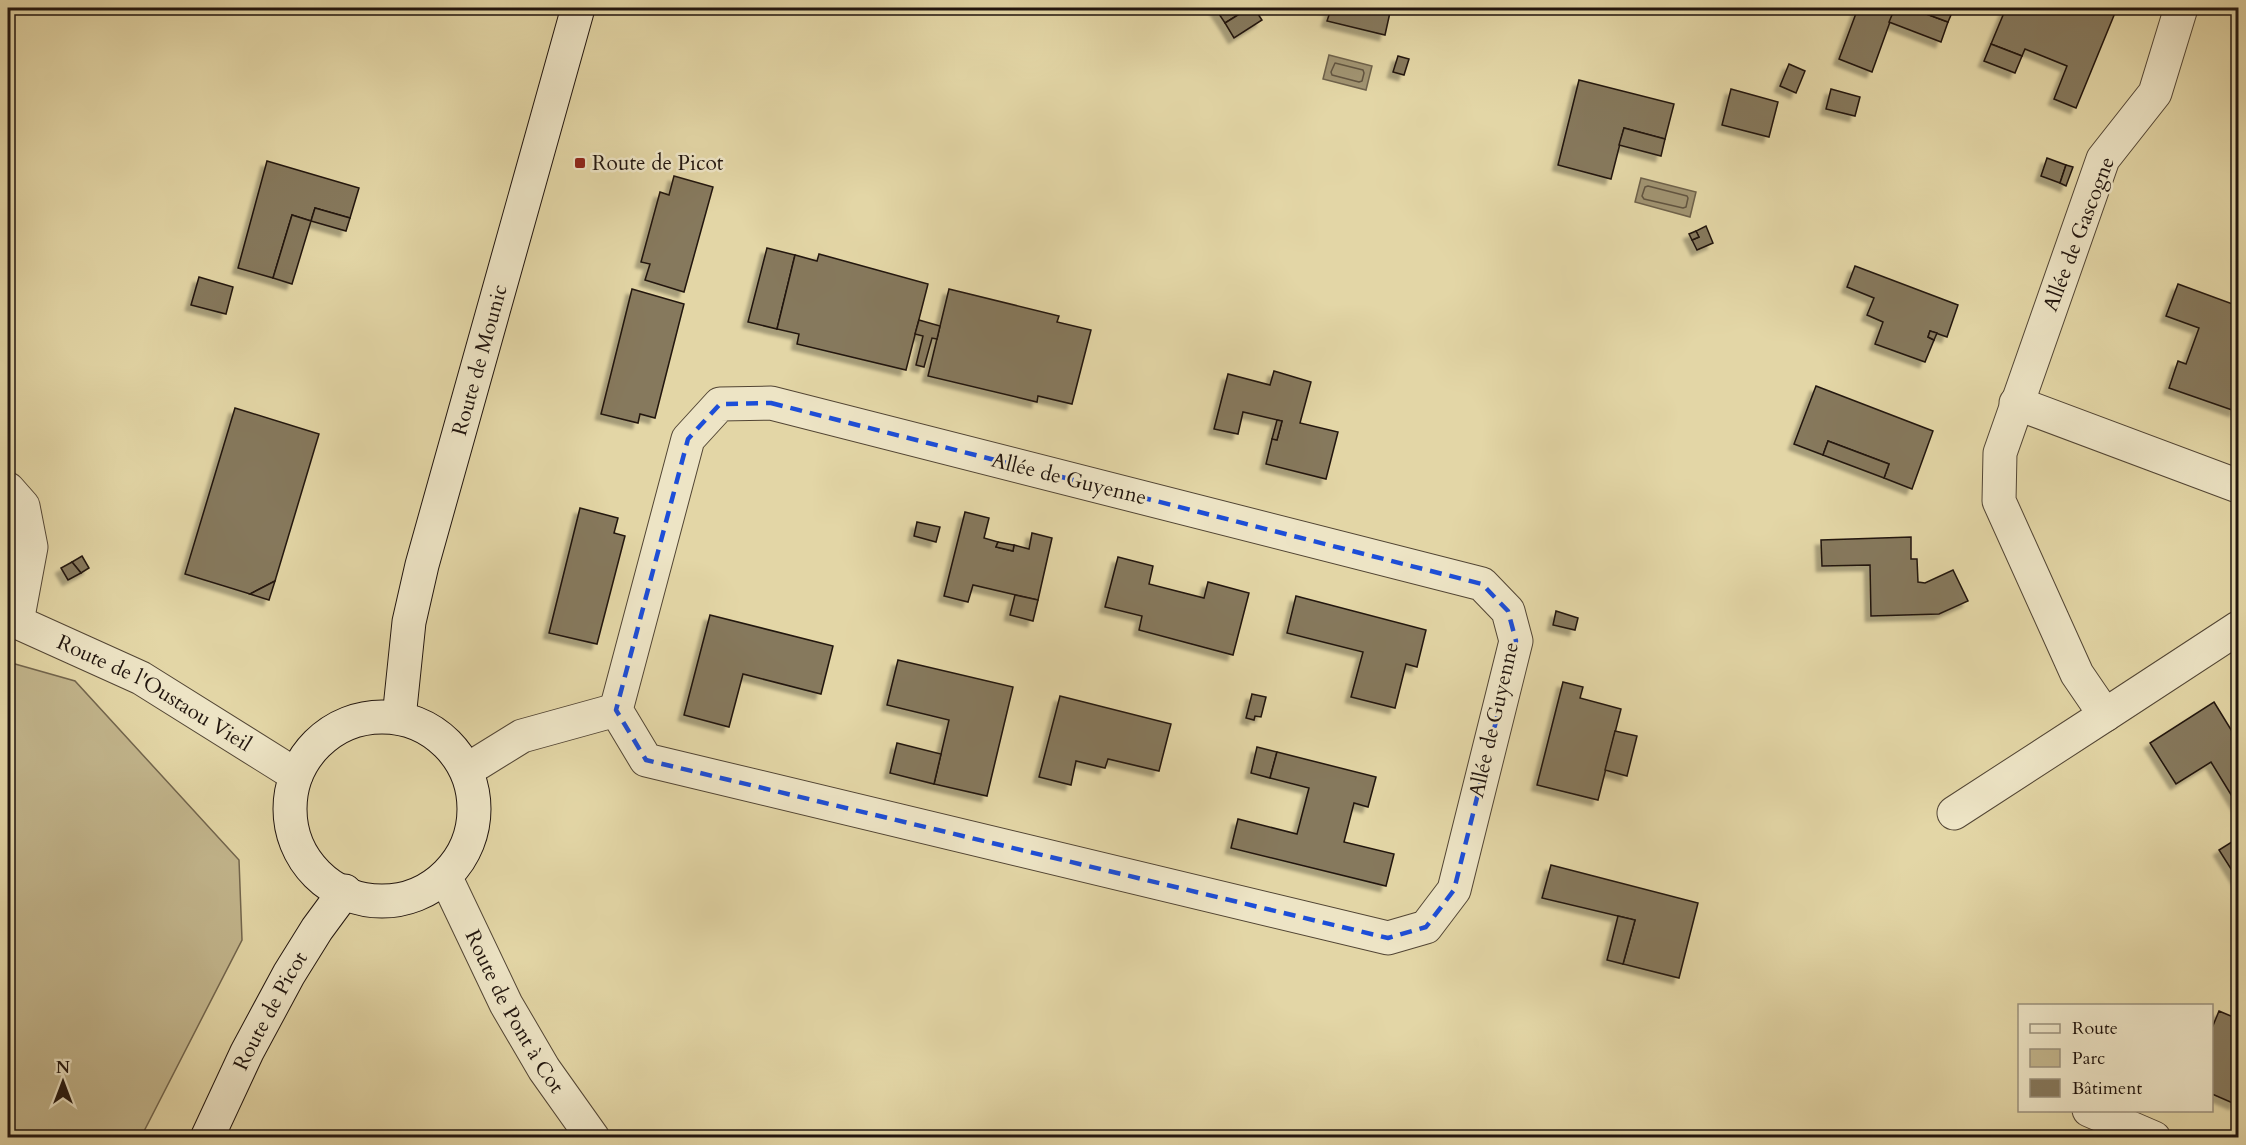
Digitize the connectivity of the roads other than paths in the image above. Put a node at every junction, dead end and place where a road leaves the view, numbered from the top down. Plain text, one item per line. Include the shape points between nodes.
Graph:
1 (578, 8) edge
2 (2181, 8) edge
3 (2016, 403) junction
4 (2238, 486) edge
5 (8, 489) edge
6 (12, 621) edge
7 (2238, 628) edge
8 (616, 710) junction
9 (2105, 715) junction
10 (399, 718) junction
11 (467, 770) junction
12 (296, 775) junction
13 (1954, 813) dead end
14 (446, 878) junction
15 (345, 891) junction
16 (2094, 1112) edge
17 (207, 1137) edge
18 (593, 1137) edge
19 (2154, 1137) edge

1 - 10 street, Route de Mounic via 422,565 409,622
2 - 3 street, Allée de Gascogne via 2155,93 2103,159
3 - 4 street
3 - 9 street, Allée de Gascogne via 2000,453 1999,501 2077,674
5 - 6 street via 23,506 31,547
6 - 12 street, Route de l'Oustaou Vieil via 141,678
7 - 9 street
8 - 8 street, Allée de Guyenne via 688,439 720,404 771,403 1482,584 1508,611 1516,640 1454,890 1426,927 1388,938 646,760
8 - 11 street via 522,736
9 - 13 street
10 - 11 street via 427,728 450,746
10 - 12 street via 367,718 337,728 312,748
11 - 14 street via 475,798 474,827 464,854
12 - 15 street via 289,801 291,828 300,852 316,874
14 - 15 street via 421,894 393,902 364,900
14 - 18 street, Route de Pont à Cot via 506,1005 544,1069
15 - 17 street, Route de Picot via 289,974
16 - 19 street

